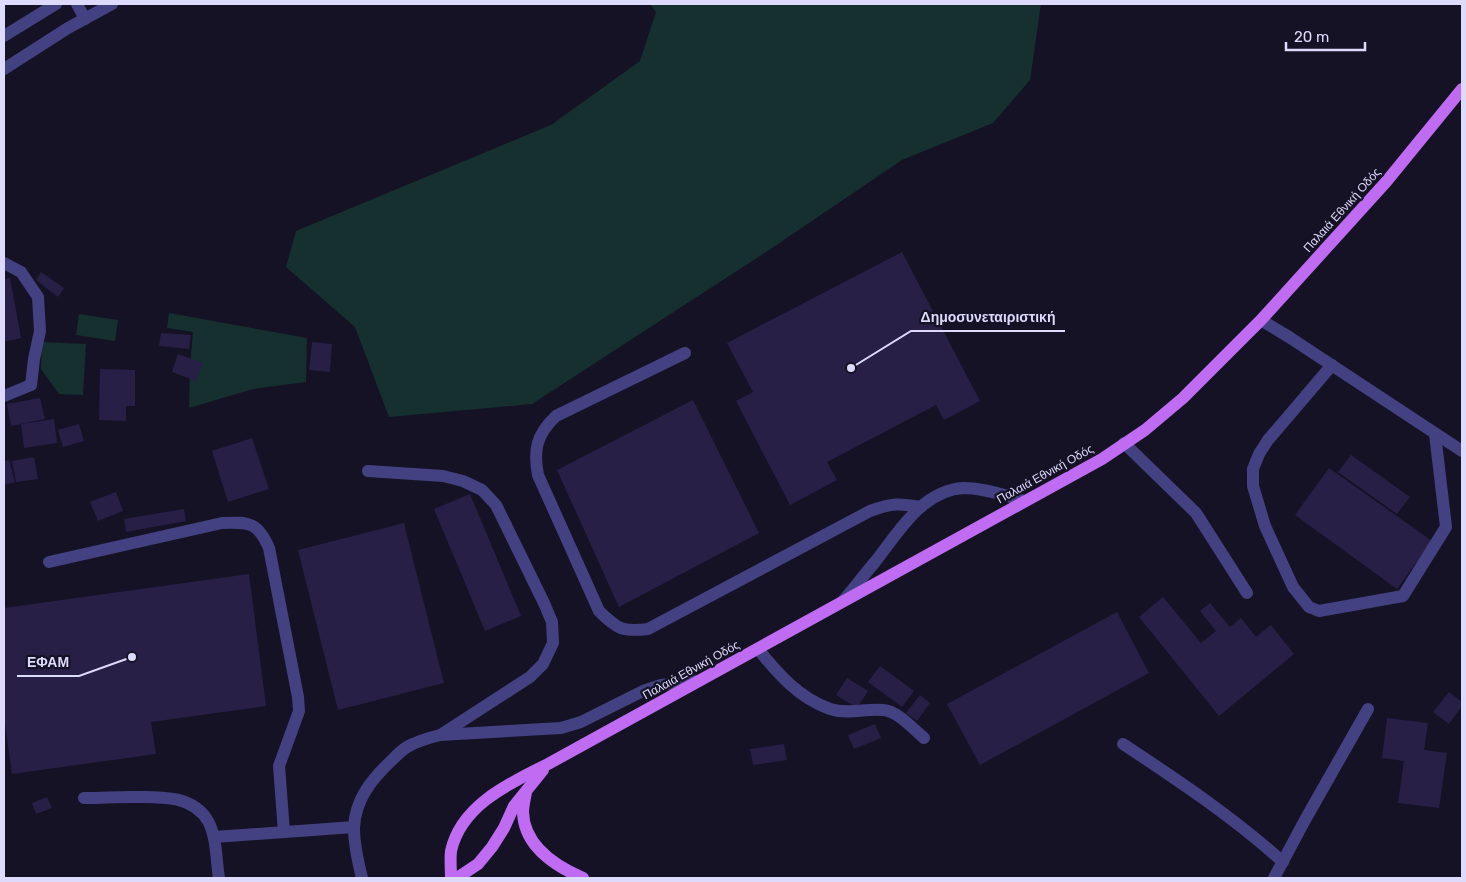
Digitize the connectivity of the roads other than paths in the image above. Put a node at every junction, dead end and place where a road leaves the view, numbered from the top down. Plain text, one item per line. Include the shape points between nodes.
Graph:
1 (56, 4) edge
2 (76, 4) edge
3 (112, 4) edge
4 (85, 19) junction
5 (4, 36) edge
6 (4, 69) edge
7 (1462, 89) edge
8 (4, 263) edge
9 (1261, 320) junction
10 (685, 353) dead end
11 (1332, 365) junction
12 (4, 396) edge
13 (1435, 434) junction
14 (1124, 444) junction
15 (1462, 451) edge
16 (368, 471) dead end
17 (1025, 501) junction
18 (921, 507) junction
19 (49, 562) dead end
20 (1247, 593) dead end
21 (842, 602) junction
22 (758, 649) junction
23 (699, 681) junction
24 (1368, 709) dead end
25 (440, 735) junction
26 (924, 738) dead end
27 (1123, 744) dead end
28 (548, 764) junction
29 (526, 789) junction
30 (84, 798) dead end
31 (354, 827) junction
32 (284, 832) junction
33 (214, 837) junction
34 (1282, 862) junction
35 (218, 878) edge
36 (362, 878) edge
37 (451, 878) edge
38 (457, 878) edge
39 (583, 878) edge
40 (1274, 878) edge

1 - 5 street
2 - 4 street
3 - 4 street
4 - 6 street
7 - 9 main road, Παλαιά Εθνική Οδός via 1386,182
8 - 12 street via 21,272 38,297 40,331 31,385
9 - 11 street
9 - 14 main road, Παλαιά Εθνική Οδός via 1183,398
10 - 18 street via 556,416 545,426 538,442 535,460 538,475 599,611 612,623 628,632 648,629 870,512 900,504
11 - 13 street
11 - 13 street via 1268,440 1253,469 1253,486 1265,526 1293,587 1309,607 1319,611 1403,596 1446,527
13 - 15 street
14 - 17 main road, Παλαιά Εθνική Οδός
14 - 20 street via 1196,513
16 - 25 street via 443,476 482,490 496,505 552,622 553,643 543,664 530,677
17 - 18 street via 964,488 945,492
17 - 21 main road, Παλαιά Εθνική Οδός
18 - 21 street
19 - 32 street via 222,523 255,525 264,535 299,711 279,766
21 - 22 main road, Παλαιά Εθνική Οδός
22 - 23 main road, Παλαιά Εθνική Οδός
22 - 26 street via 779,676 811,699 831,709 884,710 897,716
23 - 25 street via 661,685 642,691 582,722 561,728
23 - 28 main road, Παλαιά Εθνική Οδός
24 - 34 street
25 - 31 street via 406,747 374,776 365,790
27 - 34 street via 1253,835
28 - 29 main road, Παλαιά Εθνική Οδός
28 - 37 main road, Παλαιά Εθνική Οδός via 504,786 473,812 451,852
29 - 38 main road, Παλαιά Εθνική Οδός via 492,847 478,864
29 - 39 main road via 523,812 526,830 540,852 564,870
30 - 33 street via 164,797 179,800 196,808 208,821
31 - 32 street
31 - 36 street
32 - 33 street
33 - 35 street
34 - 40 street

